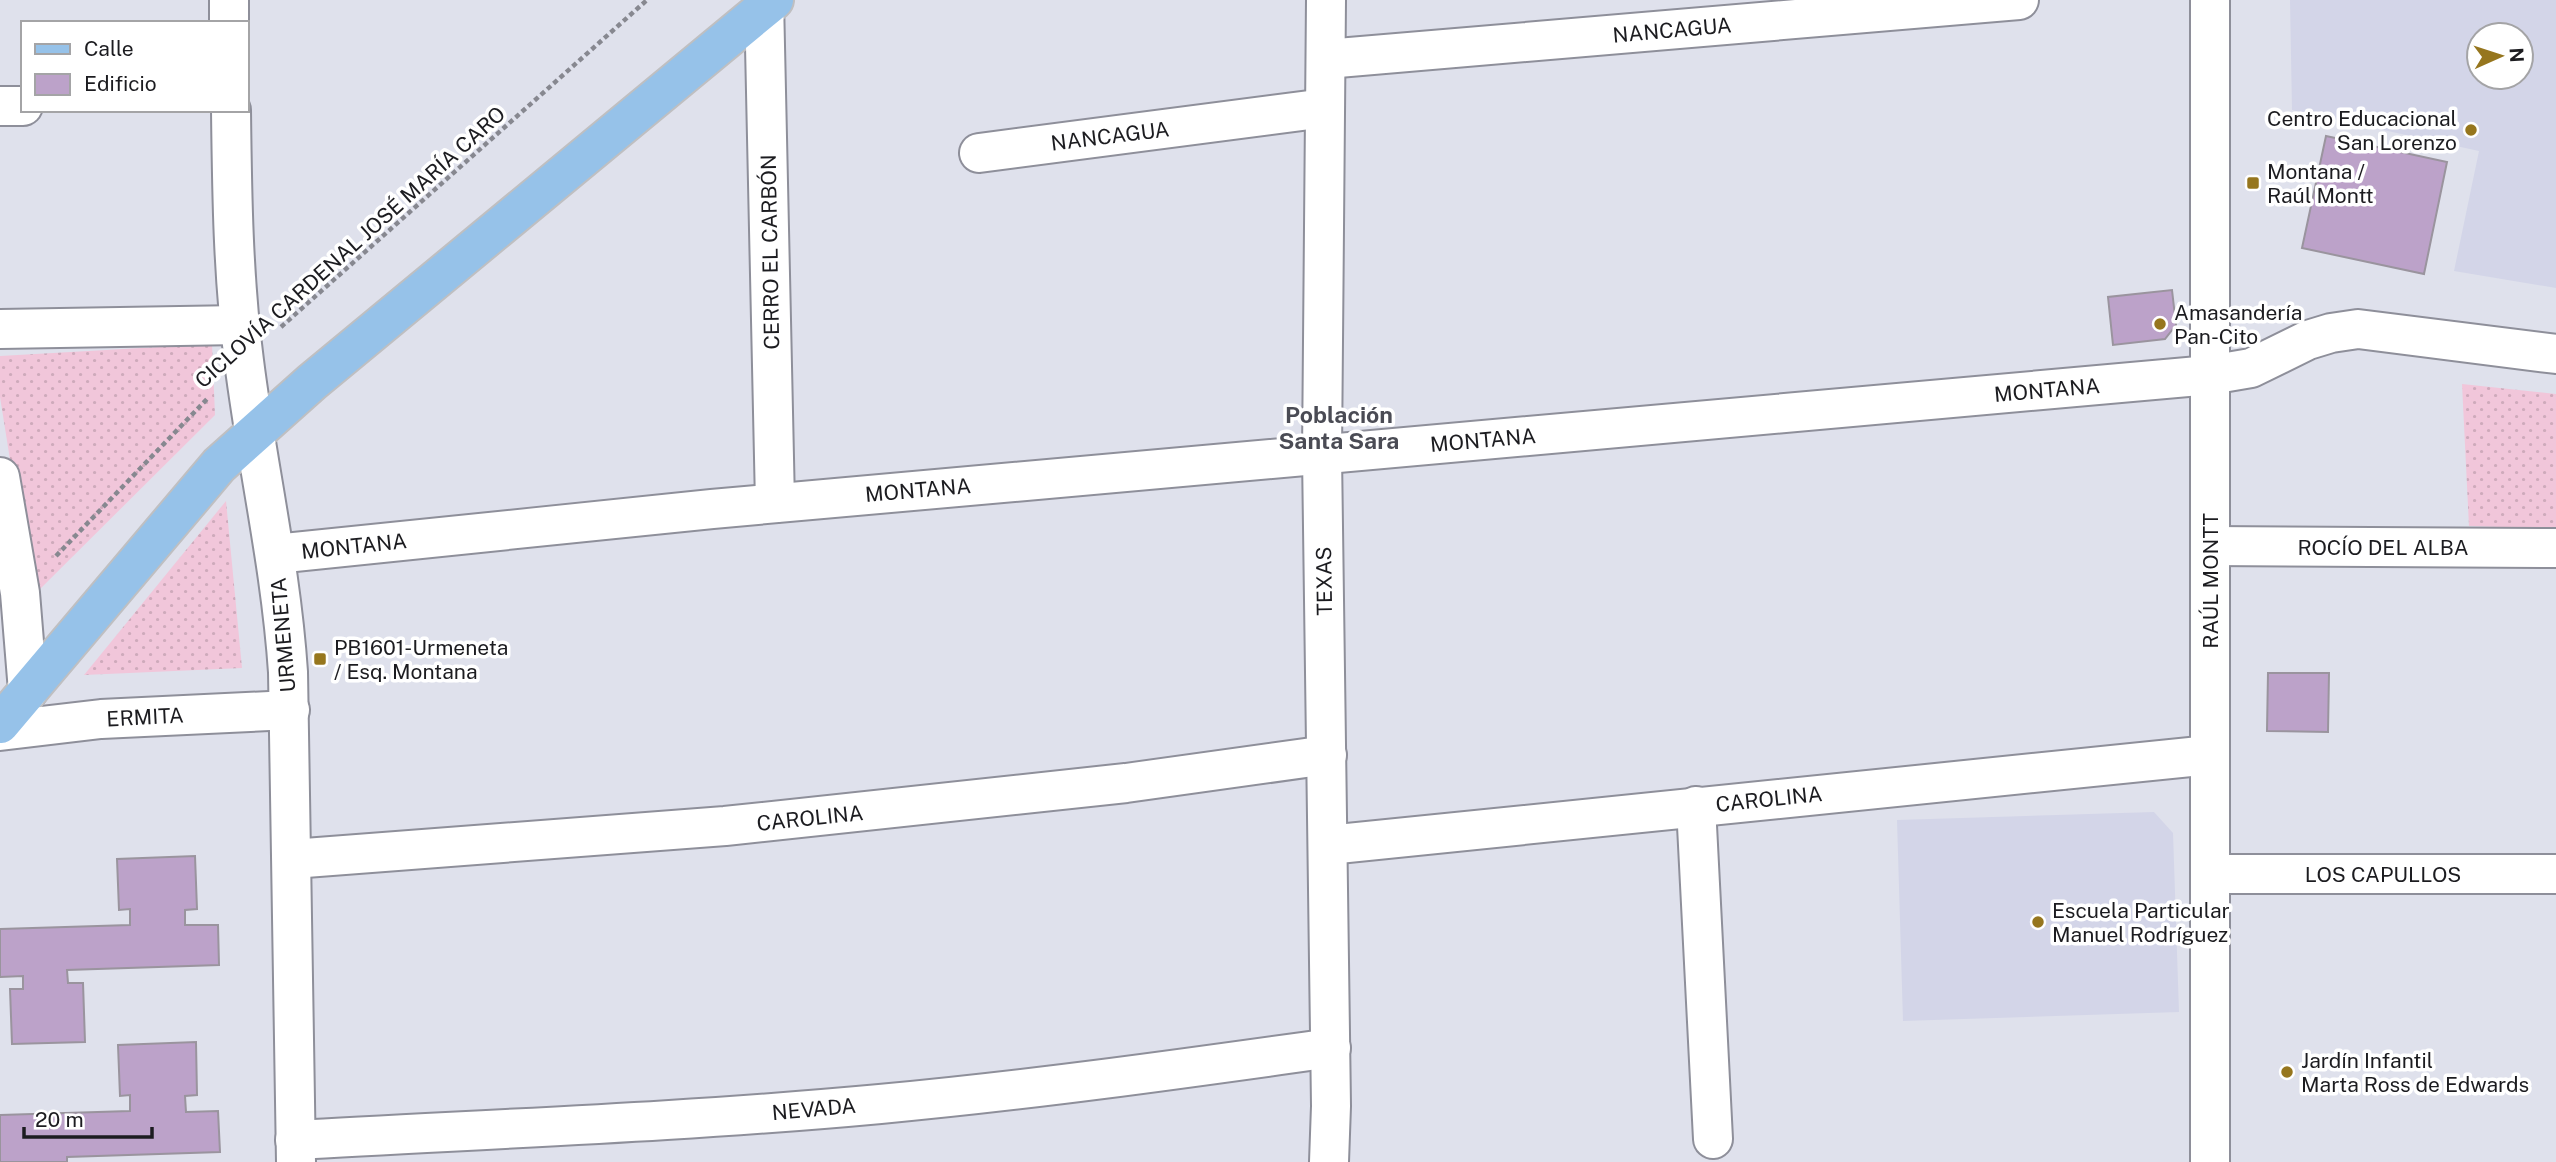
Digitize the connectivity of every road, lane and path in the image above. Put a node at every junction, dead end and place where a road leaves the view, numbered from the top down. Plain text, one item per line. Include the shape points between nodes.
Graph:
1 (229, 0) edge
2 (647, 0) edge
3 (1326, 0) edge
4 (2019, 0) edge
5 (2210, 0) edge
6 (768, 3) edge
7 (229, 21) edge
8 (1326, 60) junction
9 (0, 106) edge
10 (21, 106) edge
11 (1325, 108) junction
12 (230, 112) edge
13 (979, 153) dead end
14 (0, 329) edge
15 (242, 343) junction
16 (2556, 354) edge
17 (2210, 375) junction
18 (255, 431) junction
19 (1322, 455) junction
20 (0, 477) edge
21 (775, 503) junction
22 (2210, 546) junction
23 (2556, 548) edge
24 (275, 554) junction
25 (20, 593) junction
26 (28, 691) junction
27 (290, 710) junction
28 (0, 724) edge
29 (0, 731) edge
30 (1326, 755) junction
31 (2210, 755) junction
32 (1696, 806) junction
33 (1328, 845) junction
34 (292, 859) junction
35 (2210, 874) junction
36 (2556, 874) edge
37 (1331, 1048) junction
38 (1713, 1139) dead end
39 (296, 1151) edge
40 (1329, 1162) edge
41 (2210, 1162) edge

1 - 7 street
2 - 15 path, CICLOVÍA CARDENAL JOSÉ MARÍA CARO
3 - 8 street, TEXAS
4 - 8 street, NANCAGUA
5 - 17 street, RAÚL MONTT
6 - 18 main road
6 - 21 street, CERRO EL CARBÓN
8 - 11 street, TEXAS
9 - 10 street
11 - 13 street, NANCAGUA
11 - 19 street, TEXAS
12 - 15 street, URMENETA via 233,245
14 - 15 street
15 - 18 street, URMENETA
15 - 25 path, CICLOVÍA CARDENAL JOSÉ MARÍA CARO
16 - 17 street, MONTANA via 2358,329 2308,340 2251,368
17 - 19 street, MONTANA
17 - 22 street, RAÚL MONTT
18 - 24 street, URMENETA
18 - 26 main road via 188,500
19 - 21 street, MONTANA
19 - 30 street, TEXAS
20 - 25 street
21 - 24 street, MONTANA
22 - 23 street, ROCÍO DEL ALBA
22 - 31 street, RAÚL MONTT
24 - 27 street, URMENETA
25 - 26 street
26 - 28 main road
27 - 29 street, ERMITA via 101,719
27 - 34 street, URMENETA
30 - 33 street, TEXAS
30 - 34 street, CAROLINA via 1100,786 725,826
31 - 32 street, CAROLINA
31 - 35 street, RAÚL MONTT
32 - 33 street, CAROLINA
32 - 38 street
33 - 37 street, TEXAS
34 - 39 street, URMENETA
35 - 36 street, LOS CAPULLOS
35 - 41 street, RAÚL MONTT
37 - 39 street, NEVADA via 866,1105
37 - 40 street, TEXAS

